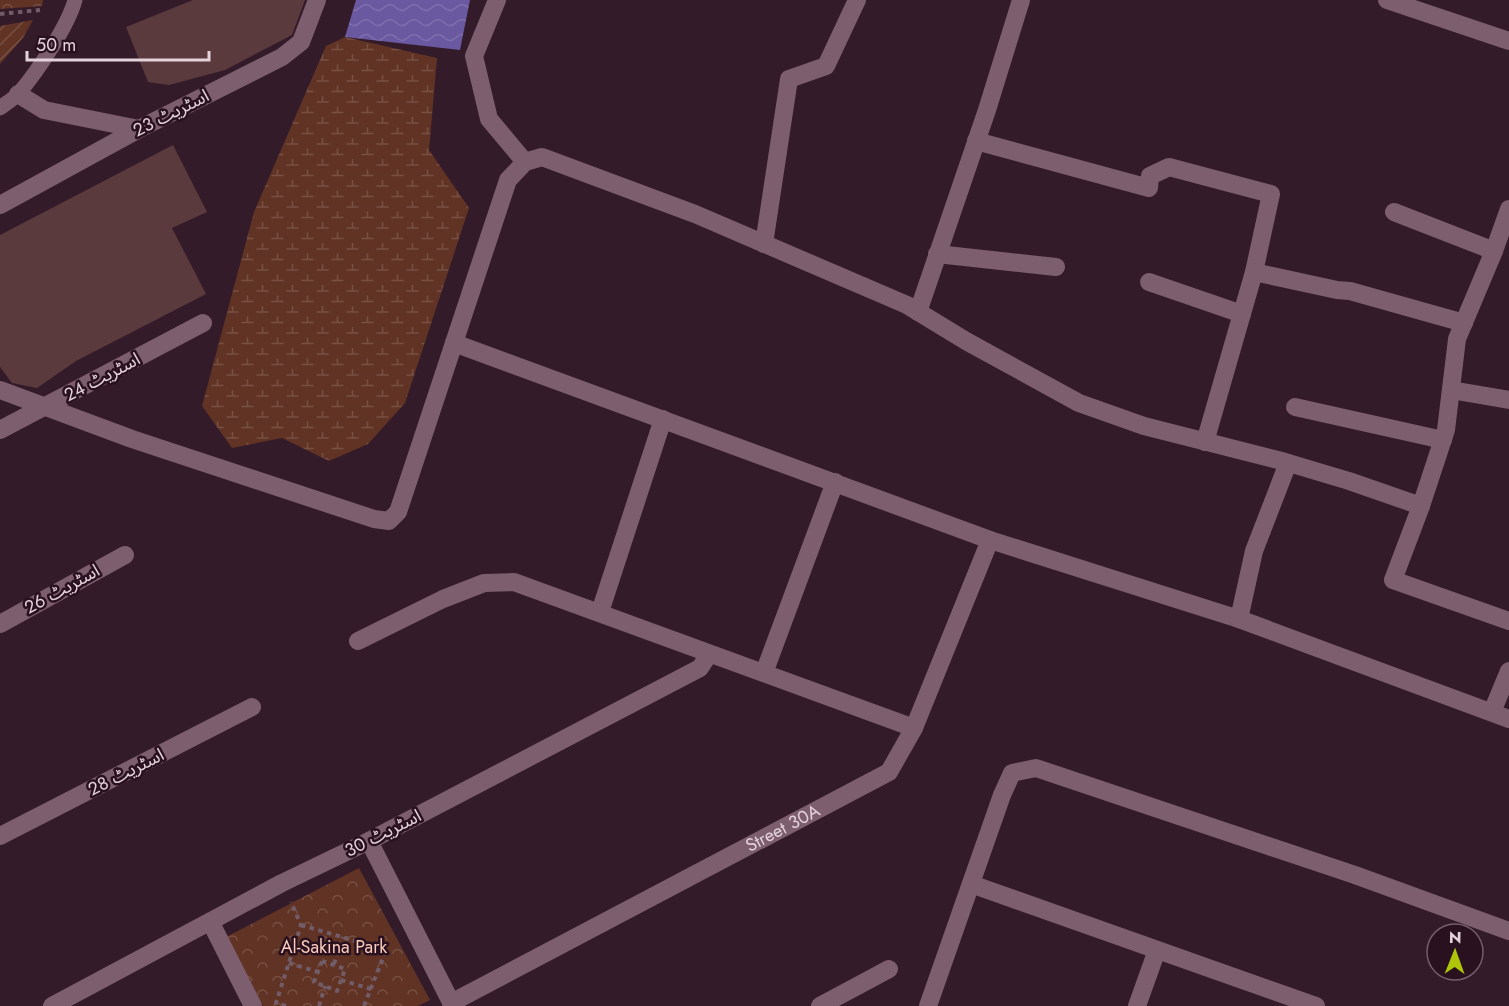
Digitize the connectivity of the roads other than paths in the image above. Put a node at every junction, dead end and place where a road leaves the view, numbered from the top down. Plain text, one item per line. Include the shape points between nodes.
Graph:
1 (75, 0) edge
2 (317, 0) edge
3 (497, 0) edge
4 (857, 0) edge
5 (1021, 0) edge
6 (1387, 0) edge
7 (1509, 41) edge
8 (18, 94) junction
9 (0, 108) edge
10 (138, 129) junction
11 (976, 141) junction
12 (525, 162) junction
13 (0, 205) edge
14 (1509, 209) edge
15 (1394, 212) dead end
16 (764, 244) junction
17 (1494, 251) junction
18 (937, 254) junction
19 (1056, 267) dead end
20 (1254, 272) junction
21 (1149, 282) dead end
22 (918, 312) junction
23 (1242, 314) junction
24 (203, 323) dead end
25 (1464, 323) junction
26 (454, 343) junction
27 (0, 390) edge
28 (1451, 390) junction
29 (1509, 400) edge
30 (45, 406) junction
31 (1295, 407) dead end
32 (663, 419) junction
33 (0, 430) edge
34 (1443, 441) junction
35 (1205, 442) junction
36 (1288, 463) junction
37 (834, 482) junction
38 (1421, 506) junction
39 (990, 540) junction
40 (124, 555) dead end
41 (600, 612) junction
42 (1239, 619) junction
43 (1509, 621) edge
44 (0, 624) edge
45 (358, 640) dead end
46 (709, 654) junction
47 (1509, 671) edge
48 (764, 673) junction
49 (252, 707) dead end
50 (1500, 716) edge
51 (914, 728) junction
52 (0, 836) edge
53 (369, 841) junction
54 (971, 884) junction
55 (211, 923) junction
56 (1509, 931) edge
57 (1157, 950) junction
58 (889, 969) dead end
59 (452, 1004) edge
60 (52, 1006) edge
61 (253, 1006) edge
62 (820, 1006) edge
63 (928, 1006) edge
64 (1137, 1006) edge
65 (1316, 1006) edge

1 - 8 lane via 71,15
2 - 10 street, اسٹریٹ 23 via 301,42 282,57
3 - 12 street via 474,56 489,119
4 - 16 street via 826,66 789,79
5 - 11 street
6 - 7 street
8 - 9 lane
8 - 10 street via 44,110
10 - 13 street, اسٹریٹ 23
11 - 18 street
11 - 20 street via 1149,188 1150,176 1169,167 1271,194
12 - 16 street via 542,157
12 - 26 street via 508,180
14 - 17 street
15 - 17 street
16 - 22 street
17 - 25 street
18 - 19 street
18 - 22 street
20 - 23 street
20 - 25 street via 1350,291
21 - 23 street
22 - 35 street via 1079,403 1143,426
23 - 35 street
24 - 30 street, اسٹریٹ 24
25 - 28 street via 1457,339
26 - 30 street via 398,512 389,521 132,439
26 - 32 street
27 - 30 street
28 - 29 street
28 - 34 street
30 - 33 street, اسٹریٹ 24
31 - 34 street
32 - 37 street
32 - 41 street
34 - 38 street
35 - 36 street
36 - 38 street
36 - 42 street via 1254,550
37 - 39 street
37 - 48 street
38 - 43 street via 1393,580
39 - 42 street
39 - 51 street, Street 30A
40 - 44 street, اسٹریٹ 26
41 - 45 street via 514,582 484,583
41 - 46 street
42 - 50 street
46 - 48 street
46 - 53 street, اسٹریٹ 30 via 700,668
47 - 50 street
48 - 51 street
49 - 52 street, اسٹریٹ 28
51 - 59 street, Street 30A via 889,772
53 - 55 street, اسٹریٹ 30
53 - 59 street
54 - 56 street via 1012,773 1036,768
54 - 57 street
54 - 63 street
55 - 60 street, اسٹریٹ 30
55 - 61 street
57 - 64 street
57 - 65 street
58 - 62 street

